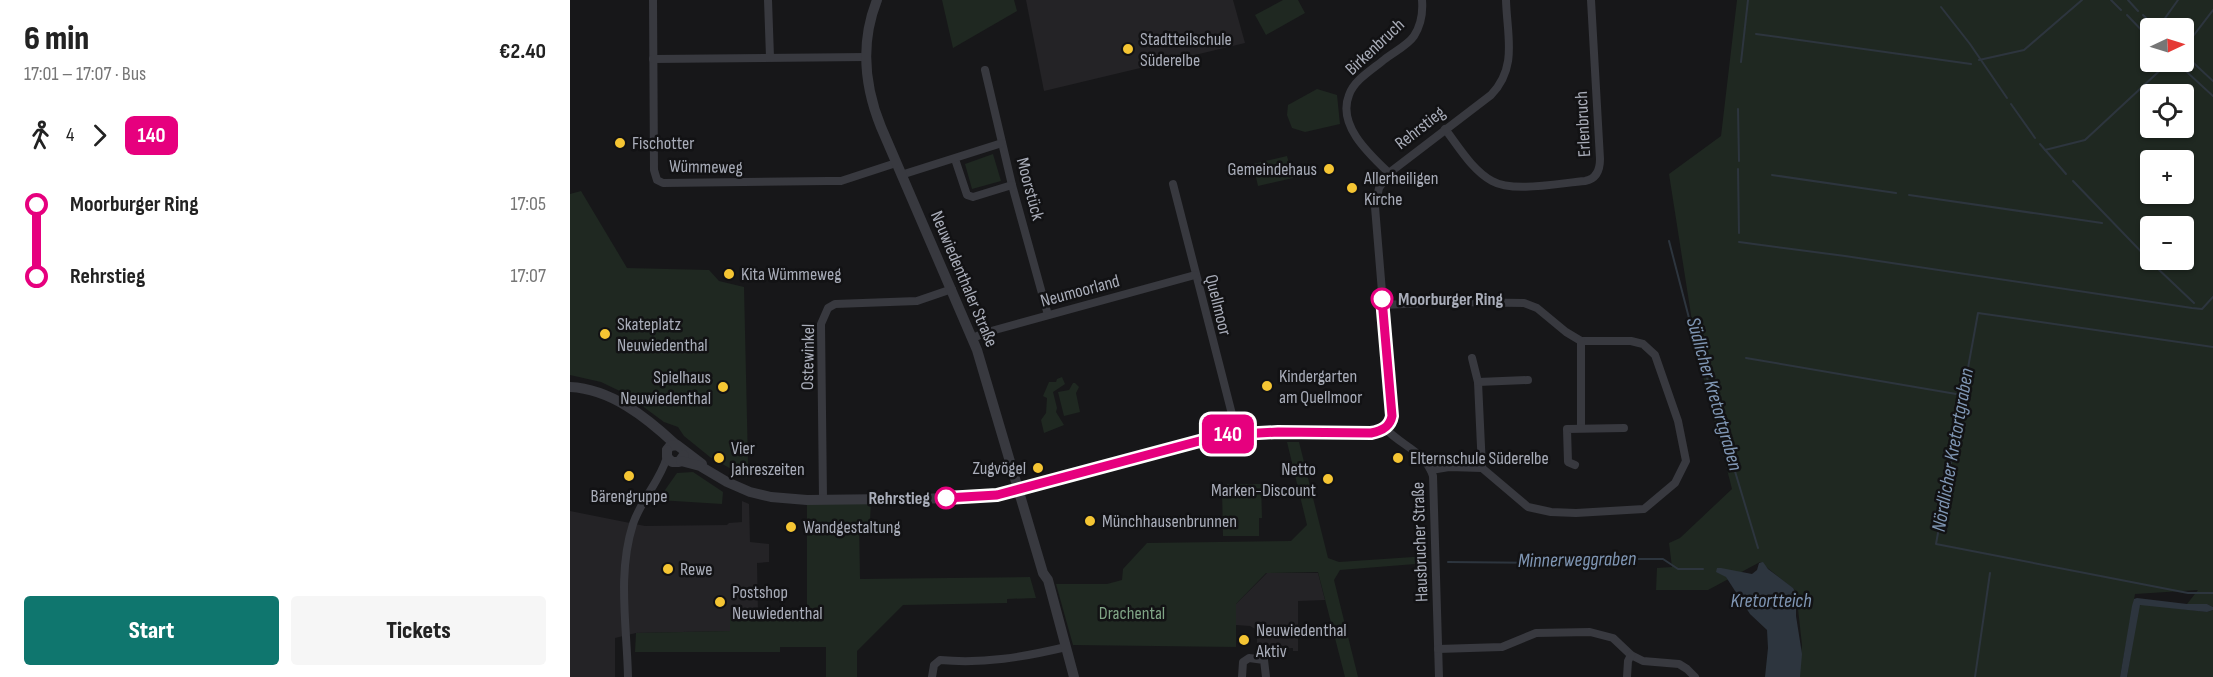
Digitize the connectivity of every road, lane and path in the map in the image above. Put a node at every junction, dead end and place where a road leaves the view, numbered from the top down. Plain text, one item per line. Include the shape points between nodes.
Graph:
1 (652, 0) edge
2 (768, 0) edge
3 (877, 0) edge
4 (1422, 0) edge
5 (1506, 0) edge
6 (1591, 0) edge
7 (770, 57) junction
8 (866, 57) junction
9 (653, 59) junction
10 (985, 70) dead end
11 (1445, 129) junction
12 (1002, 143) junction
13 (955, 159) junction
14 (896, 163) junction
15 (1389, 173) junction
16 (902, 175) junction
17 (1173, 184) dead end
18 (1012, 185) junction
19 (1195, 275) junction
20 (952, 289) junction
21 (1382, 305) junction
22 (1048, 315) junction
23 (973, 338) junction
24 (1581, 341) junction
25 (1472, 358) dead end
26 (1527, 380) dead end
27 (1478, 382) junction
28 (570, 387) edge
29 (1385, 428) junction
30 (1581, 428) junction
31 (1624, 428) dead end
32 (1235, 433) junction
33 (675, 454) junction
34 (1575, 465) dead end
35 (1482, 468) junction
36 (1431, 470) junction
37 (1018, 489) junction
38 (823, 499) junction
39 (1063, 648) junction
40 (1438, 649) junction
41 (1631, 655) junction
42 (628, 677) edge
43 (932, 677) edge
44 (1068, 677) edge
45 (1074, 677) edge
46 (1242, 677) edge
47 (1266, 677) edge
48 (1439, 677) edge
49 (1627, 677) edge
50 (1695, 677) edge

1 - 9 street, Wümmeweg
2 - 7 street
3 - 8 street, Neuwiedenthaler Straße
4 - 15 street, Birkenbruch via 1421,22 1413,37 1349,93 1346,113 1351,129
5 - 11 street, Rehrstieg via 1509,60 1501,84
6 - 11 street, Erlenbruch via 1600,159 1594,177 1585,181 1502,185 1475,168
7 - 8 street
7 - 9 street
8 - 14 street, Neuwiedenthaler Straße via 870,98
9 - 14 street, Wümmeweg via 654,170 657,180 663,183 834,181
10 - 12 street, Moorstück
11 - 15 street, Rehrstieg
12 - 13 street
12 - 18 street, Moorstück
13 - 16 street
13 - 18 street via 967,195
14 - 16 street, Neuwiedenthaler Straße
15 - 21 street, Rehrstieg via 1379,188 1375,207
16 - 20 street, Neuwiedenthaler Straße
17 - 19 street, Quellmoor
18 - 22 street, Moorstück
19 - 22 street, Neumoorland
19 - 32 street, Quellmoor
20 - 23 street, Neuwiedenthaler Straße
20 - 38 street, Ostewinkel via 917,301 835,304 828,308 821,324
21 - 24 street via 1524,303 1537,308
21 - 29 street, Rehrstieg via 1392,413
22 - 23 street, Neumoorland
23 - 37 street, Neuwiedenthaler Straße
24 - 30 street
24 - 35 street via 1630,341 1643,344 1655,355 1678,421 1686,461 1675,483 1644,509 1551,512 1528,507
25 - 27 street
26 - 27 street
27 - 35 street
28 - 33 street via 593,391 633,410
29 - 32 street via 1371,433
29 - 36 street, Hausbrucher Straße via 1422,456
30 - 31 street
30 - 34 street via 1567,429 1568,462
32 - 37 street
33 - 38 street via 697,459 708,471 736,487 762,495
33 - 42 street via 661,471 634,521 626,555
35 - 36 street
36 - 40 street, Hausbrucher Straße via 1435,488
37 - 38 street via 974,498
37 - 39 street, Neuwiedenthaler Straße via 1042,573 1048,580
39 - 43 street via 971,663 940,660 933,665
39 - 44 street, Neuwiedenthaler Straße
39 - 45 street, Neuwiedenthaler Straße
40 - 41 street via 1502,647 1536,633 1586,632 1613,638
40 - 48 street, Hausbrucher Straße
41 - 49 street
41 - 50 street via 1646,662 1679,664
46 - 47 street via 1244,660 1258,658 1265,662

